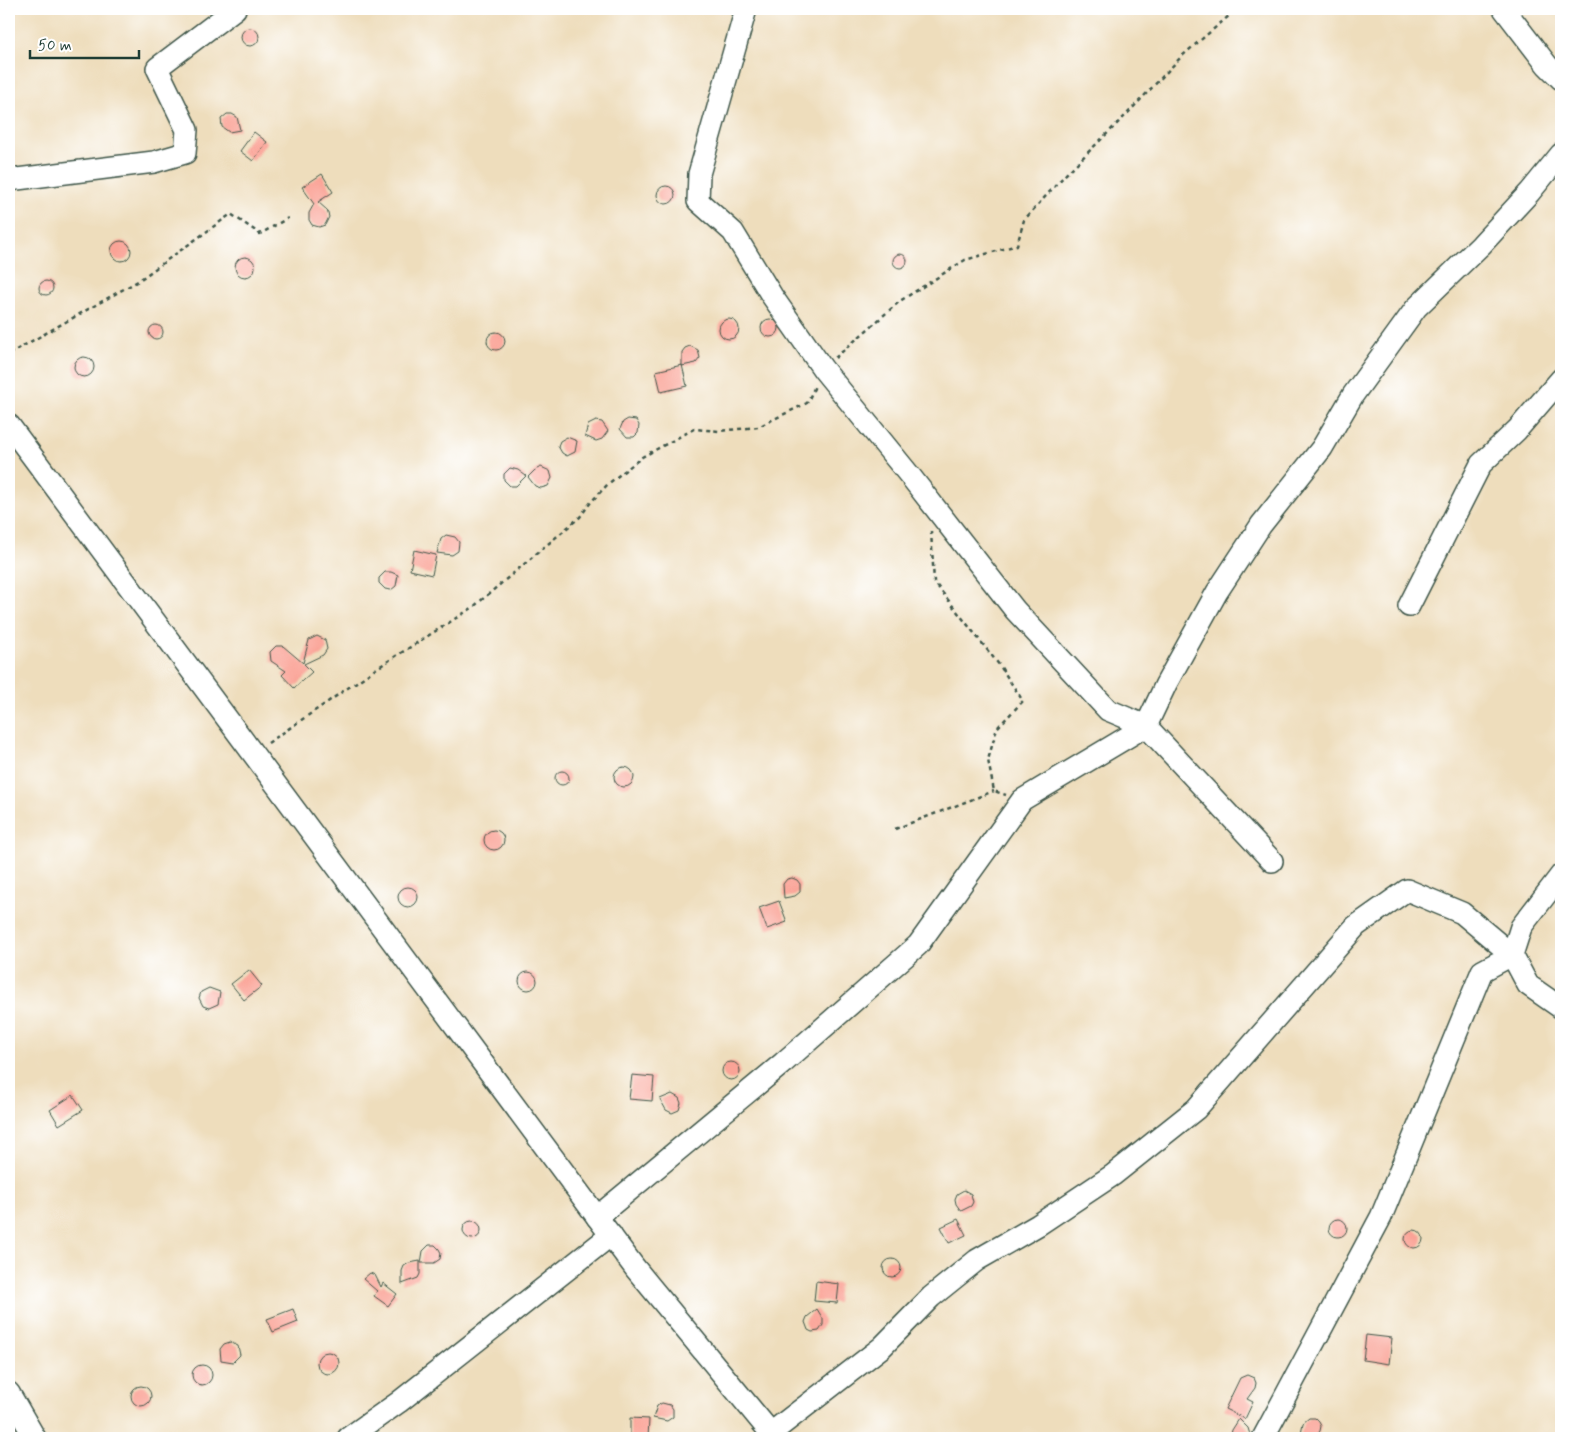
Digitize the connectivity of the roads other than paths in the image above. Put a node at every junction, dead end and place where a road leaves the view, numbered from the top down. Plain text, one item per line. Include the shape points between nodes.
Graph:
1 (235, 9) edge
2 (746, 9) edge
3 (1504, 9) edge
4 (1561, 79) edge
5 (1561, 154) edge
6 (9, 180) edge
7 (1561, 379) edge
8 (9, 425) edge
9 (1409, 606) dead end
10 (1146, 726) junction
11 (1272, 862) dead end
12 (1561, 875) edge
13 (1512, 954) junction
14 (1561, 1008) edge
15 (598, 1217) junction
16 (611, 1235) junction
17 (9, 1393) edge
18 (773, 1436) edge
19 (35, 1438) edge
20 (348, 1438) edge
21 (1263, 1438) edge

1 - 6 street via 157,68 187,130 185,153 154,162
2 - 10 street via 699,174 698,201 733,232 772,296 823,369 1014,610 1108,710
3 - 4 street
5 - 10 street via 1481,245 1416,308 1353,395 1322,448 1261,525 1217,592
7 - 9 street via 1517,430 1480,464
8 - 15 street
10 - 11 street
10 - 15 street via 1022,800 918,945
12 - 13 street via 1521,927
13 - 14 street via 1528,985
13 - 18 street via 1462,913 1407,890 1356,926 1196,1109 1113,1175 1038,1225 977,1260 931,1297 882,1347
13 - 21 street via 1482,971 1381,1218
15 - 16 street
16 - 18 street
16 - 20 street via 399,1402
17 - 19 street

